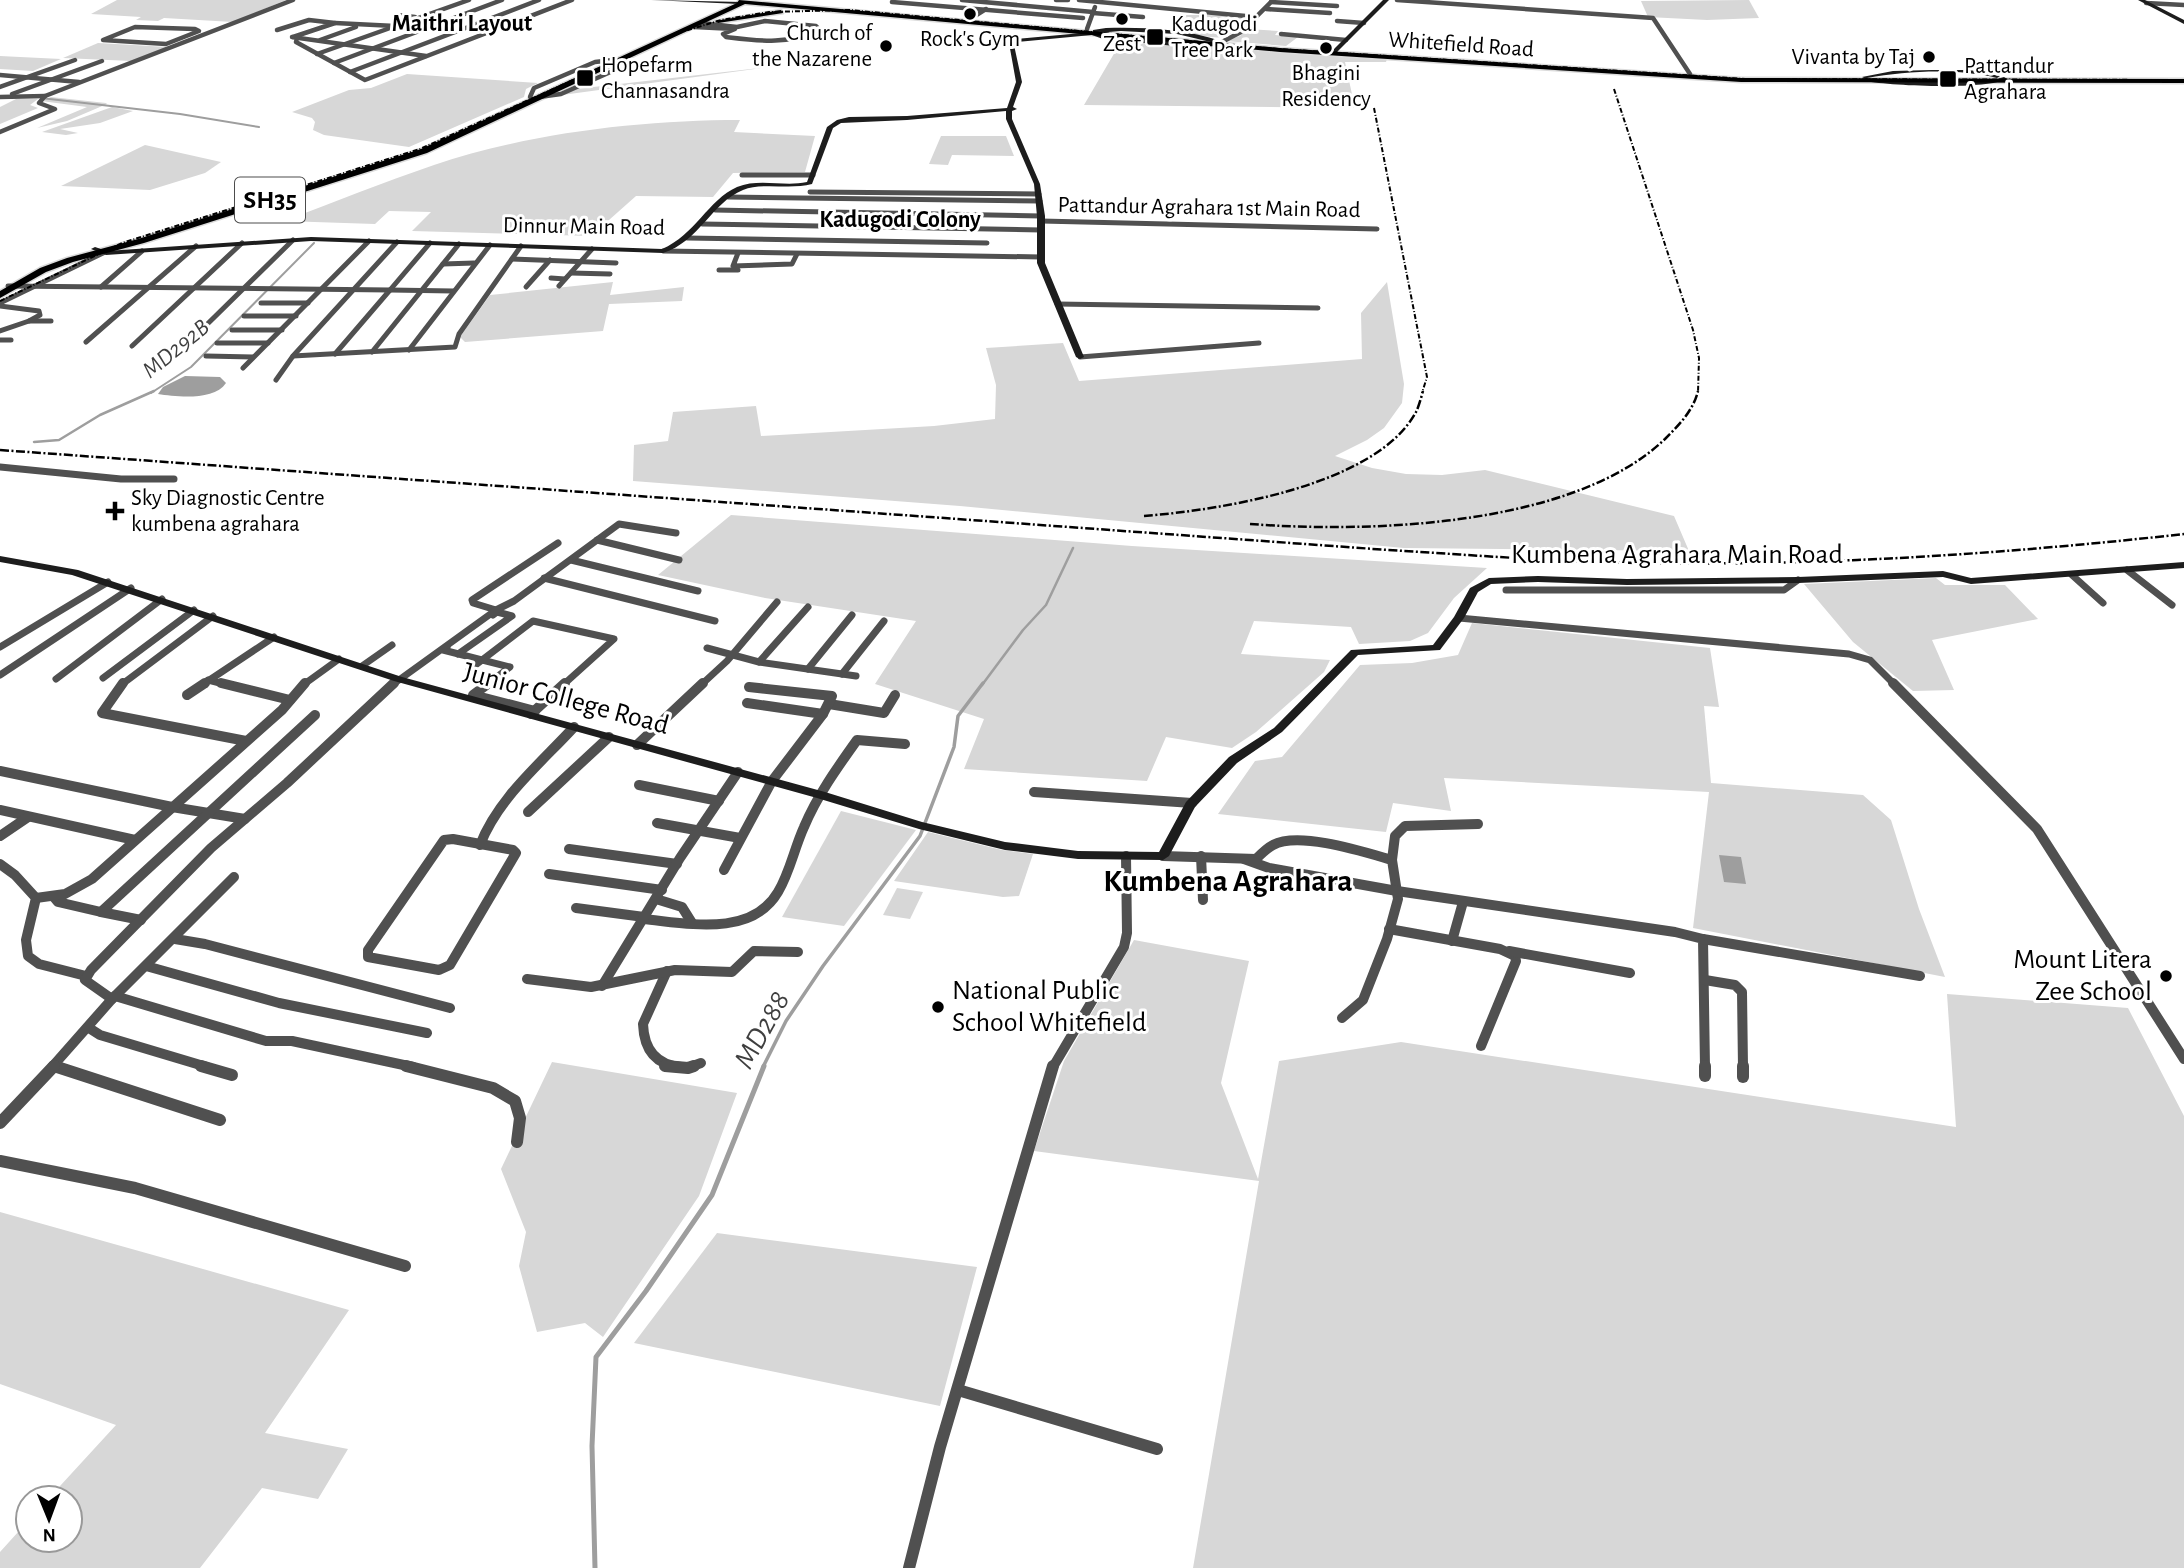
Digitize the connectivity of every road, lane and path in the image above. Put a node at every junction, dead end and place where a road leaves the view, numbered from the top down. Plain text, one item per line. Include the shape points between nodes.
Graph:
1 (293, 0) edge
2 (469, 0) edge
3 (486, 0) edge
4 (539, 0) edge
5 (572, 0) edge
6 (654, 0) edge
7 (702, 0) edge
8 (764, 0) edge
9 (933, 0) edge
10 (962, 0) edge
11 (1056, 0) edge
12 (1079, 0) edge
13 (1386, 0) edge
14 (1397, 0) edge
15 (500, 1) edge
16 (744, 1) edge
17 (997, 1) edge
18 (1272, 1) edge
19 (2143, 1) edge
20 (772, 2) junction
21 (892, 2) dead end
22 (1066, 2) edge
23 (1126, 2) edge
24 (925, 4) junction
25 (526, 5) junction
26 (1146, 5) junction
27 (2184, 5) edge
28 (1337, 6) dead end
29 (1166, 7) junction
30 (448, 8) junction
31 (552, 8) junction
32 (818, 8) junction
33 (1057, 8) junction
34 (985, 9) junction
35 (1117, 9) dead end
36 (1266, 9) junction
37 (842, 10) junction
38 (472, 11) junction
39 (1093, 12) junction
40 (1138, 12) dead end
41 (1158, 13) dead end
42 (1330, 13) dead end
43 (897, 14) junction
44 (397, 15) dead end
45 (500, 15) junction
46 (1048, 15) junction
47 (1143, 17) dead end
48 (1256, 17) junction
49 (421, 18) junction
50 (526, 18) junction
51 (1083, 18) dead end
52 (970, 19) junction
53 (1336, 21) dead end
54 (2184, 22) edge
55 (335, 23) junction
56 (1364, 23) junction
57 (703, 24) junction
58 (358, 26) junction
59 (398, 26) junction
60 (736, 28) junction
61 (423, 29) junction
62 (277, 30) dead end
63 (1092, 31) junction
64 (451, 33) junction
65 (1281, 34) dead end
66 (478, 37) junction
67 (1310, 37) junction
68 (190, 38) junction
69 (297, 38) junction
70 (1346, 40) junction
71 (319, 41) junction
72 (344, 44) junction
73 (1221, 44) junction
74 (303, 46) junction
75 (372, 48) junction
76 (1298, 49) junction
77 (400, 52) junction
78 (1334, 52) junction
79 (317, 54) junction
80 (428, 56) junction
81 (75, 60) dead end
82 (102, 61) dead end
83 (334, 63) junction
84 (350, 72) junction
85 (1690, 74) junction
86 (2, 76) edge
87 (27, 78) junction
88 (1864, 79) junction
89 (50, 80) junction
90 (2184, 80) edge
91 (80, 83) junction
92 (0, 88) edge
93 (12, 94) dead end
94 (0, 97) edge
95 (535, 97) junction
96 (44, 98) junction
97 (1011, 110) junction
98 (0, 132) edge
99 (405, 152) junction
100 (415, 154) junction
101 (742, 175) dead end
102 (813, 175) junction
103 (808, 184) junction
104 (810, 192) junction
105 (274, 196) junction
106 (729, 197) junction
107 (1039, 197) junction
108 (806, 199) junction
109 (715, 210) junction
110 (799, 212) junction
111 (1041, 222) junction
112 (702, 224) junction
113 (793, 225) junction
114 (942, 228) junction
115 (1377, 229) dead end
116 (687, 239) junction
117 (293, 240) junction
118 (786, 240) junction
119 (369, 241) junction
120 (397, 242) junction
121 (941, 242) junction
122 (242, 243) junction
123 (430, 243) junction
124 (987, 243) dead end
125 (459, 244) junction
126 (489, 245) junction
127 (521, 246) junction
128 (196, 247) junction
129 (592, 249) junction
130 (99, 251) junction
131 (142, 251) junction
132 (663, 251) junction
133 (738, 253) junction
134 (779, 253) junction
135 (797, 254) junction
136 (940, 256) junction
137 (1041, 257) junction
138 (512, 259) junction
139 (550, 260) junction
140 (581, 261) junction
141 (474, 263) junction
142 (616, 263) dead end
143 (443, 264) junction
144 (719, 270) dead end
145 (733, 270) junction
146 (571, 272) junction
147 (610, 274) dead end
148 (551, 278) dead end
149 (565, 279) junction
150 (33, 286) junction
151 (559, 286) dead end
152 (101, 287) junction
153 (149, 287) junction
154 (195, 288) junction
155 (526, 288) dead end
156 (6, 289) edge
157 (244, 289) junction
158 (321, 290) junction
159 (354, 290) junction
160 (390, 290) junction
161 (422, 290) junction
162 (453, 291) junction
163 (261, 303) dead end
164 (309, 303) junction
165 (0, 304) edge
166 (1057, 304) junction
167 (1318, 308) dead end
168 (244, 316) dead end
169 (296, 316) junction
170 (29, 321) junction
171 (51, 321) dead end
172 (232, 330) dead end
173 (282, 330) junction
174 (0, 331) edge
175 (0, 340) edge
176 (11, 340) dead end
177 (86, 342) dead end
178 (217, 343) dead end
179 (268, 343) junction
180 (1259, 343) dead end
181 (132, 346) dead end
182 (185, 346) dead end
183 (409, 350) junction
184 (372, 352) junction
185 (335, 354) junction
186 (206, 356) dead end
187 (293, 356) junction
188 (253, 357) junction
189 (1080, 357) joint
190 (243, 368) dead end
191 (276, 380) dead end
192 (0, 467) edge
193 (174, 479) dead end
194 (676, 533) dead end
195 (597, 540) junction
196 (558, 543) dead end
197 (0, 559) edge
198 (571, 560) junction
199 (679, 560) dead end
200 (2184, 565) edge
201 (2127, 570) junction
202 (2072, 575) junction
203 (544, 578) junction
204 (1798, 580) junction
205 (108, 582) junction
206 (131, 588) junction
207 (1506, 590) dead end
208 (698, 591) dead end
209 (162, 599) junction
210 (776, 602) dead end
211 (2103, 603) dead end
212 (2172, 605) dead end
213 (808, 607) dead end
214 (194, 610) junction
215 (496, 610) junction
216 (852, 615) dead end
217 (213, 616) junction
218 (1459, 618) junction
219 (715, 621) dead end
220 (884, 621) dead end
221 (274, 637) junction
222 (392, 645) dead end
223 (0, 647) edge
224 (707, 648) dead end
225 (458, 654) junction
226 (732, 655) junction
227 (339, 659) junction
228 (482, 660) junction
229 (759, 662) junction
230 (362, 666) junction
231 (808, 669) junction
232 (469, 670) dead end
233 (842, 674) junction
234 (0, 675) edge
235 (856, 676) dead end
236 (103, 678) dead end
237 (56, 679) dead end
238 (398, 679) junction
239 (208, 680) junction
240 (749, 687) dead end
241 (187, 695) dead end
242 (895, 695) dead end
243 (290, 700) junction
244 (747, 703) dead end
245 (829, 704) junction
246 (509, 706) junction
247 (532, 713) junction
248 (823, 714) junction
249 (315, 715) dead end
250 (574, 727) junction
251 (609, 737) junction
252 (246, 741) junction
253 (905, 744) dead end
254 (637, 745) junction
255 (0, 771) edge
256 (738, 772) junction
257 (772, 781) junction
258 (639, 785) dead end
259 (1034, 792) dead end
260 (821, 794) junction
261 (719, 801) junction
262 (1192, 803) junction
263 (172, 807) junction
264 (0, 810) edge
265 (528, 812) dead end
266 (208, 813) junction
267 (28, 817) junction
268 (245, 819) junction
269 (657, 823) dead end
270 (1478, 824) dead end
271 (698, 831) junction
272 (0, 836) edge
273 (740, 838) junction
274 (135, 840) junction
275 (480, 845) junction
276 (569, 849) dead end
277 (1126, 856) junction
278 (1163, 856) junction
279 (1201, 856) junction
280 (1244, 859) junction
281 (1392, 860) junction
282 (0, 864) edge
283 (677, 864) junction
284 (724, 870) dead end
285 (549, 874) dead end
286 (234, 877) dead end
287 (1397, 891) junction
288 (659, 894) junction
289 (53, 896) junction
290 (36, 898) junction
291 (1202, 900) dead end
292 (1463, 902) junction
293 (576, 908) dead end
294 (101, 912) junction
295 (644, 918) junction
296 (141, 920) junction
297 (692, 923) junction
298 (1389, 929) junction
299 (175, 939) junction
300 (1703, 939) junction
301 (1452, 941) junction
302 (1500, 949) junction
303 (798, 952) dead end
304 (146, 965) junction
305 (667, 971) junction
306 (1630, 973) dead end
307 (86, 976) junction
308 (1920, 976) dead end
309 (527, 979) dead end
310 (1705, 980) junction
311 (602, 986) junction
312 (113, 997) junction
313 (450, 1008) dead end
314 (1342, 1018) dead end
315 (89, 1028) junction
316 (427, 1032) dead end
317 (1481, 1046) dead end
318 (2184, 1059) edge
319 (701, 1063) dead end
320 (54, 1066) junction
321 (232, 1075) dead end
322 (1705, 1076) dead end
323 (1743, 1077) dead end
324 (220, 1120) dead end
325 (0, 1123) edge
326 (517, 1142) dead end
327 (0, 1161) edge
328 (405, 1266) dead end
329 (958, 1390) junction
330 (1157, 1449) dead end
331 (909, 1568) edge

1 - 68 street
2 - 30 street
3 - 15 street
4 - 25 street
5 - 31 street
6 - 16 street
7 - 16 street
8 - 20 main road
9 - 24 street
10 - 17 street
11 - 22 street
12 - 23 street
13 - 56 street
14 - 85 street via 1653,18
15 - 25 street
15 - 38 street
16 - 20 main road, Whitefield Road
16 - 32 main road, Whitefield Road
16 - 57 main road, SH35
16 - 95 main road, SH35
17 - 33 street
17 - 34 street
18 - 28 street
18 - 36 street
19 - 27 street
19 - 54 street
20 - 43 main road, Whitefield Road
21 - 24 street
22 - 33 street
22 - 39 street via 1095,7
23 - 26 street
23 - 35 street
24 - 34 street
25 - 31 street
25 - 45 street
26 - 29 street
26 - 40 street
29 - 41 street
29 - 48 street
30 - 38 street
30 - 49 street
31 - 50 street
32 - 37 main road, Whitefield Road
32 - 57 main road via 761,11
33 - 39 street
33 - 46 street
34 - 46 street
34 - 52 street
36 - 42 street
36 - 48 street
37 - 43 main road, Whitefield Road
37 - 57 main road via 760,14
38 - 45 street
38 - 61 street
39 - 47 street
39 - 63 street
43 - 52 main road, Whitefield Road
43 - 63 main road, Whitefield Road
44 - 49 street
45 - 50 street
45 - 64 street
46 - 51 street
48 - 73 street
49 - 59 street
50 - 66 street
52 - 63 main road, Whitefield Road
53 - 56 street
55 - 58 street
55 - 62 street via 309,20
55 - 69 street via 292,37
56 - 70 street
57 - 60 street
57 - 95 main road, SH35
58 - 59 street via 368,22
58 - 71 street
59 - 61 street
59 - 72 street
60 - 60 street via 765,21 820,30 801,41 782,43 723,34
61 - 64 street
61 - 75 street
63 - 73 main road, Whitefield Road
63 - 97 street via 1015,43 1024,82
64 - 66 street
64 - 77 street
65 - 67 street
66 - 80 street
67 - 70 street
67 - 76 street
68 - 68 street via 163,44 103,40 135,27 199,31
68 - 91 street
69 - 71 street
69 - 74 street
70 - 78 street
71 - 72 street
71 - 74 street
72 - 75 street
72 - 79 street
73 - 76 main road, Whitefield Road
73 - 88 main road, Whitefield Road via 1741,80
74 - 79 street
75 - 77 street
75 - 83 street
76 - 78 main road, Whitefield Road
77 - 80 street
77 - 84 street
78 - 85 main road, Whitefield Road
79 - 83 street
80 - 84 street via 365,80
81 - 87 street
82 - 89 street
83 - 84 street
85 - 88 main road, Whitefield Road
86 - 87 street
87 - 89 street
87 - 92 street
88 - 90 main road, Whitefield Road
89 - 91 street
89 - 93 street
91 - 96 street
94 - 96 street
95 - 99 main road, SH35
95 - 100 main road, SH35
96 - 98 street via 39,103 55,109
97 - 102 street via 835,122
97 - 107 street via 1010,123
99 - 100 main road
99 - 105 main road, SH35
100 - 105 main road, SH35
101 - 102 street
102 - 103 street
103 - 104 street
103 - 106 street, Dinnur Main Road via 749,187
104 - 107 street
104 - 108 street
105 - 130 main road, SH35
106 - 108 street
106 - 109 street, Dinnur Main Road
107 - 108 street
107 - 111 street
108 - 110 street
109 - 110 street
109 - 112 street, Dinnur Main Road
110 - 111 street
110 - 113 street
111 - 114 street
111 - 115 street, Pattandur Agrahara 1st Main Road
111 - 137 street
112 - 113 street
112 - 116 street, Dinnur Main Road
113 - 114 street
113 - 118 street
114 - 121 street
116 - 118 street
116 - 132 street, Dinnur Main Road
117 - 119 street, Dinnur Main Road
117 - 122 street, Dinnur Main Road
117 - 157 street
118 - 121 street
118 - 134 street
119 - 120 street, Dinnur Main Road
119 - 158 street
120 - 123 street, Dinnur Main Road
120 - 159 street
121 - 124 street
121 - 136 street
122 - 128 street, Dinnur Main Road
122 - 154 street
123 - 125 street, Dinnur Main Road
123 - 160 street
125 - 126 street, Dinnur Main Road
125 - 143 street
126 - 127 street, Dinnur Main Road
126 - 141 street
127 - 129 street, Dinnur Main Road
127 - 138 street
128 - 131 street, Dinnur Main Road
128 - 153 street
129 - 132 street, Dinnur Main Road
129 - 140 street
130 - 131 street, Dinnur Main Road
130 - 150 street
130 - 156 main road, SH35 via 51,262
131 - 152 street
132 - 133 street
133 - 134 street
133 - 145 street
134 - 135 street
135 - 136 street
135 - 145 street via 792,264
136 - 137 street
137 - 166 street
138 - 139 street
138 - 183 street via 458,334 455,347
139 - 140 street
139 - 155 street
140 - 142 street
140 - 146 street
141 - 143 street
141 - 162 street
143 - 161 street
144 - 145 street
146 - 147 street
146 - 149 street
148 - 149 street
149 - 151 street
150 - 152 street
150 - 156 street
150 - 165 street
152 - 153 street
153 - 154 street
153 - 177 street
154 - 157 street
154 - 181 street
157 - 158 street
157 - 182 street
158 - 159 street
158 - 164 street
159 - 160 street
159 - 187 street
160 - 161 street
160 - 185 street
161 - 162 street
161 - 184 street
162 - 183 street
163 - 164 street
164 - 169 street
165 - 170 street via 39,311 40,315
166 - 167 street
166 - 189 street
168 - 169 street
169 - 173 street
170 - 171 street
170 - 174 street
172 - 173 street
173 - 179 street
175 - 176 street
178 - 179 street
179 - 188 street
180 - 189 street
183 - 184 street
184 - 185 street
185 - 187 street
186 - 188 street
187 - 191 street
188 - 190 street
192 - 193 street via 121,479
194 - 195 street via 622,523
195 - 198 street
195 - 199 street
196 - 215 street via 472,602
197 - 205 street, Junior College Road
198 - 203 street
198 - 208 street
200 - 201 street, Kumbena Agrahara Main Road
201 - 202 street, Kumbena Agrahara Main Road
201 - 212 street
202 - 204 street, Kumbena Agrahara Main Road via 1971,582 1943,574
202 - 211 street
203 - 215 street
203 - 219 street
204 - 207 street via 1784,590
204 - 218 street, Kumbena Agrahara Main Road via 1489,581 1475,590
205 - 206 street, Junior College Road
205 - 223 street
206 - 209 street, Junior College Road
206 - 234 street
209 - 214 street, Junior College Road
209 - 237 street
210 - 226 street
213 - 229 street
214 - 217 street, Junior College Road
214 - 236 street
215 - 238 street
216 - 231 street
217 - 221 street, Junior College Road
217 - 252 street via 130,676 102,713
218 - 262 street, Kumbena Agrahara Main Road via 1436,648 1355,652 1278,730 1233,760
218 - 318 street via 1849,654 1870,660 2037,829
220 - 233 street
221 - 227 street, Junior College Road
221 - 239 street
222 - 230 street
224 - 226 street
225 - 225 street via 443,650 497,612 512,616
225 - 228 street
226 - 229 street
226 - 254 street
227 - 230 street, Junior College Road
227 - 243 street via 300,687
228 - 232 street
228 - 246 street via 510,667 473,695
228 - 247 street via 533,621 614,639
229 - 231 street
230 - 238 street, Junior College Road
231 - 233 street
233 - 235 street
238 - 246 street, Junior College Road
238 - 268 street
239 - 241 street
239 - 243 street
240 - 245 street via 832,696
242 - 245 street via 884,713
243 - 252 street
244 - 248 street
245 - 248 street
246 - 247 street, Junior College Road
247 - 250 street, Junior College Road
248 - 257 street
249 - 266 street
250 - 251 street, Junior College Road
250 - 275 street via 482,833
251 - 254 street, Junior College Road
251 - 265 street
252 - 263 street
253 - 260 street via 857,740
254 - 256 street, Junior College Road
255 - 263 street
256 - 257 street, Junior College Road
256 - 261 street
257 - 260 street, Junior College Road
257 - 273 street
258 - 261 street
259 - 262 street
260 - 277 street, Junior College Road via 1005,846
260 - 297 street via 773,900 730,923
261 - 271 street
262 - 278 street, Kumbena Agrahara Main Road
263 - 266 street
263 - 274 street
264 - 267 street
266 - 268 street
266 - 294 street
267 - 272 street
267 - 274 street
268 - 296 street
269 - 271 street
270 - 281 street via 1405,826 1393,840
271 - 273 street
271 - 283 street
273 - 284 street
274 - 289 street via 84,884
275 - 275 street via 516,853 450,965 439,970 368,957 368,950 444,840
276 - 283 street
277 - 278 street
277 - 329 street via 1124,947 1053,1066
278 - 279 street
279 - 280 street
279 - 291 street
280 - 281 street via 1256,859 1275,843 1299,842
280 - 287 street via 1269,868
281 - 287 street
282 - 290 street
283 - 288 street
285 - 288 street
286 - 299 street
287 - 292 street
287 - 298 street
288 - 295 street
288 - 297 street via 682,907
289 - 290 street
289 - 294 street via 58,902
290 - 307 street via 26,940 28,956 39,964
292 - 300 street
292 - 301 street
293 - 295 street
294 - 296 street
295 - 297 street
295 - 311 street
296 - 307 street
298 - 301 street
298 - 314 street via 1363,1000
299 - 304 street
299 - 313 street
300 - 308 street
300 - 310 street
301 - 302 street
302 - 306 street
302 - 317 street via 1516,961
303 - 305 street via 754,951 728,973
304 - 312 street
304 - 316 street via 279,1003
305 - 311 street
305 - 319 street via 642,1034 665,1066 688,1068
307 - 312 street via 89,984
309 - 311 street via 572,987
310 - 322 street
310 - 323 street via 1735,985 1742,992
312 - 315 street
312 - 326 street via 265,1041 292,1041 493,1088 515,1101 520,1118
315 - 320 street
315 - 321 street
320 - 324 street
320 - 325 street
327 - 328 street via 135,1188
329 - 330 street
329 - 331 street

